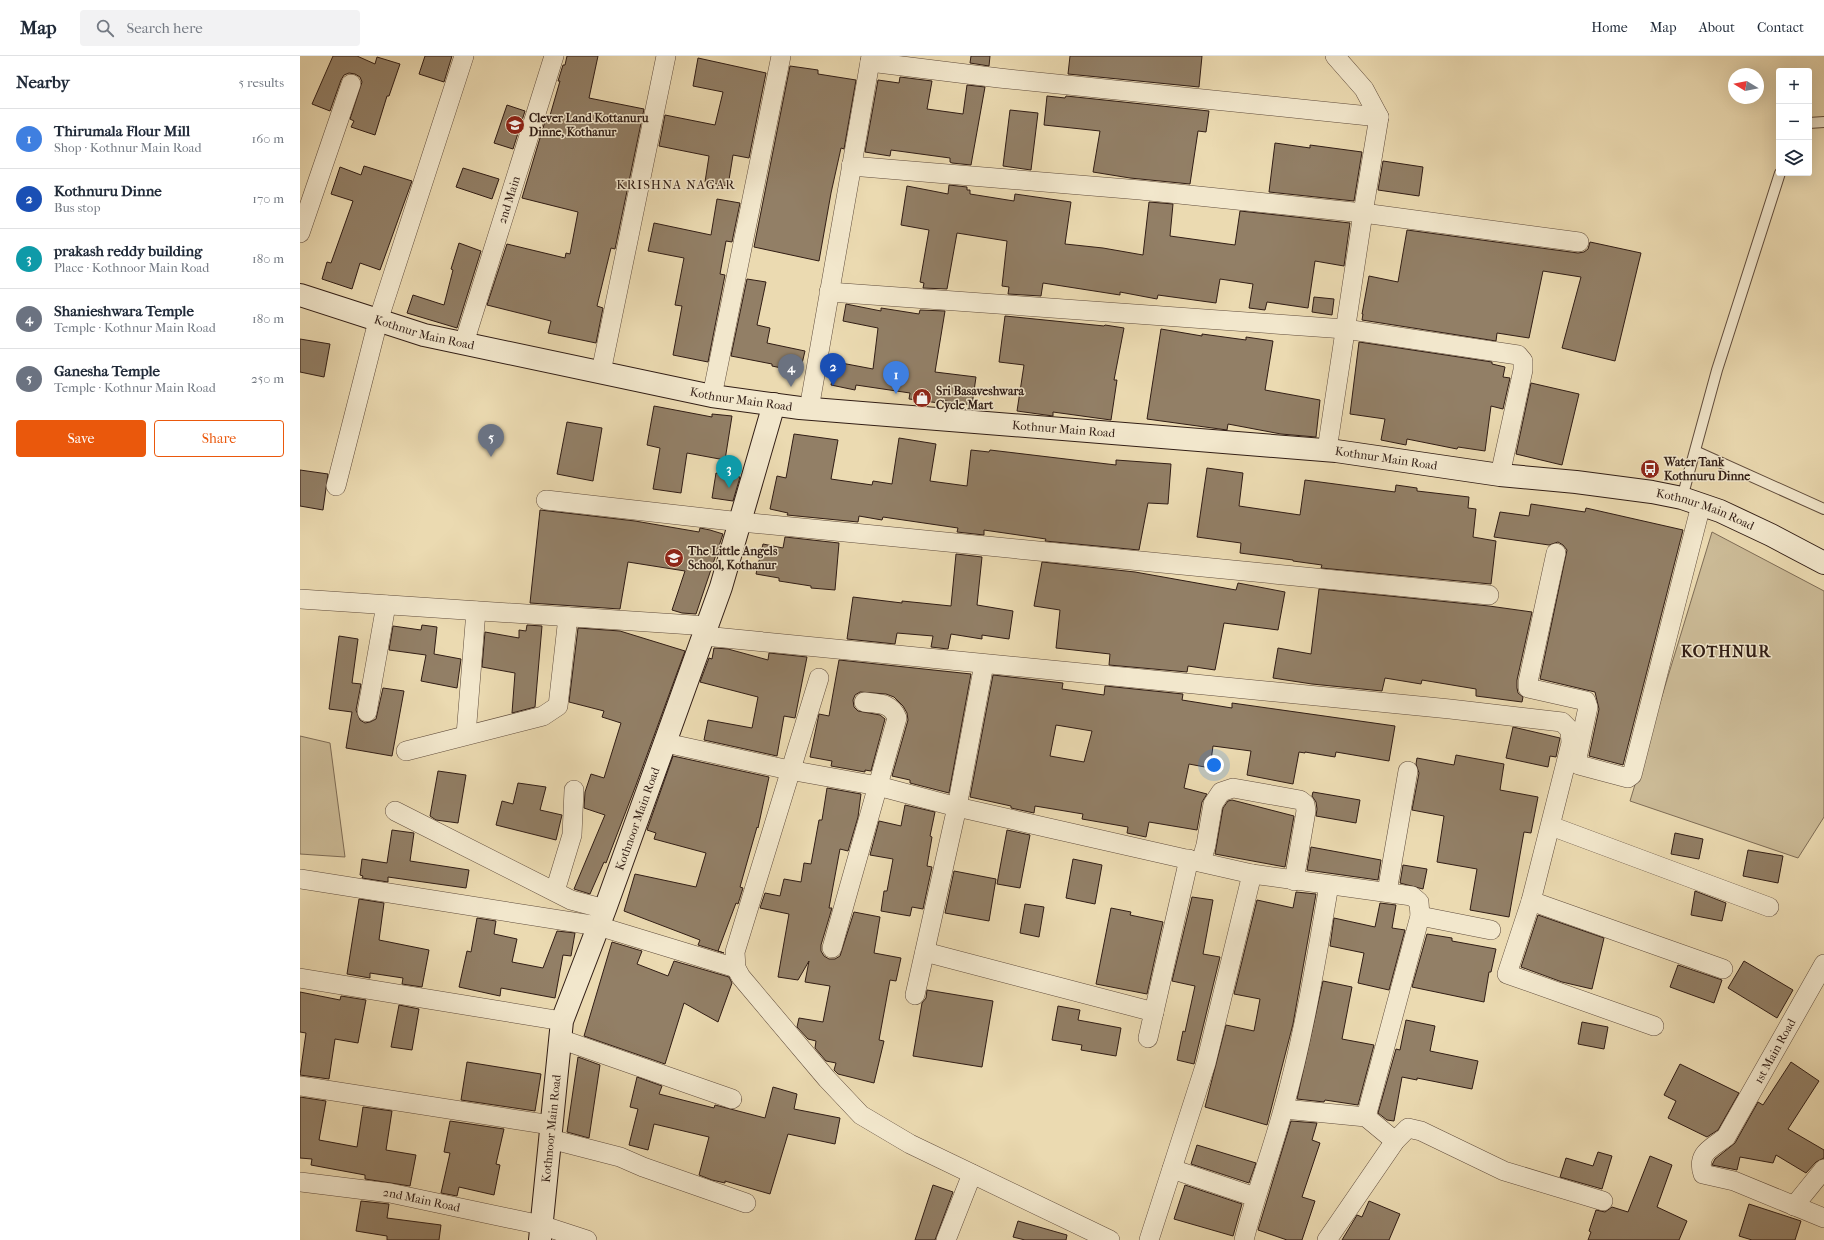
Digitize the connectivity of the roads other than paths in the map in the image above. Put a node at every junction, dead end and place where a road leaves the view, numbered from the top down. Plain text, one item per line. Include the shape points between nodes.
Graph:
1 (464, 56) edge
2 (554, 56) edge
3 (666, 56) edge
4 (781, 56) edge
5 (1335, 56) edge
6 (870, 59) edge
7 (351, 84) dead end
8 (1380, 117) junction
9 (1824, 122) edge
10 (1812, 123) edge
11 (851, 166) junction
12 (1779, 176) edge
13 (1363, 213) junction
14 (300, 233) edge
15 (1579, 242) dead end
16 (829, 292) junction
17 (300, 295) edge
18 (378, 321) junction
19 (1345, 329) junction
20 (464, 343) junction
21 (601, 372) junction
22 (712, 396) junction
23 (774, 404) junction
24 (809, 409) junction
25 (1327, 450) junction
26 (1695, 451) junction
27 (1500, 475) junction
28 (336, 486) dead end
29 (546, 500) dead end
30 (1691, 502) junction
31 (1824, 509) edge
32 (741, 522) junction
33 (1556, 553) dead end
34 (1824, 563) edge
35 (1489, 595) dead end
36 (300, 599) edge
37 (386, 605) junction
38 (476, 611) junction
39 (568, 617) junction
40 (706, 631) junction
41 (984, 664) junction
42 (819, 678) dead end
43 (864, 702) dead end
44 (367, 712) dead end
45 (466, 736) junction
46 (666, 743) junction
47 (406, 750) dead end
48 (789, 770) junction
49 (1408, 771) dead end
50 (878, 786) junction
51 (574, 790) dead end
52 (957, 807) junction
53 (395, 811) dead end
54 (1551, 826) junction
55 (1195, 861) junction
56 (1252, 874) junction
57 (300, 879) edge
58 (1294, 881) junction
59 (1329, 885) junction
60 (555, 891) junction
61 (1387, 892) junction
62 (1532, 902) junction
63 (1769, 907) dead end
64 (1420, 916) junction
65 (601, 917) junction
66 (1491, 930) dead end
67 (832, 948) dead end
68 (925, 952) junction
69 (1824, 964) edge
70 (736, 968) junction
71 (1723, 968) dead end
72 (300, 978) edge
73 (915, 995) dead end
74 (1154, 1012) junction
75 (1654, 1026) dead end
76 (561, 1030) junction
77 (1148, 1038) dead end
78 (300, 1086) edge
79 (732, 1099) dead end
80 (1284, 1109) junction
81 (1366, 1117) junction
82 (551, 1132) junction
83 (1395, 1141) junction
84 (1172, 1169) junction
85 (1824, 1169) edge
86 (972, 1174) junction
87 (300, 1182) edge
88 (1255, 1197) junction
89 (1603, 1201) dead end
90 (746, 1202) dead end
91 (1794, 1206) junction
92 (1824, 1218) edge
93 (540, 1233) edge
94 (587, 1240) edge
95 (946, 1240) edge
96 (1110, 1240) edge
97 (1149, 1240) edge
98 (1244, 1240) edge
99 (1327, 1240) edge

1 - 18 street
2 - 20 street, 2nd Main
3 - 21 street
4 - 22 street
5 - 8 street via 1364,89
6 - 8 street via 999,78
6 - 11 street
7 - 14 street
8 - 13 street
9 - 10 lane
11 - 13 street via 1140,190
11 - 16 street
12 - 26 lane via 1717,370
13 - 15 street
13 - 19 street
16 - 19 street
16 - 24 street
17 - 18 main road, Kothnur Main Road
18 - 20 main road, Kothnur Main Road via 424,336
18 - 28 street
19 - 25 street
19 - 27 street via 1518,356 1523,361 1523,370
20 - 21 main road, Kothnur Main Road
21 - 22 main road, Kothnur Main Road
22 - 23 main road, Kothnur Main Road
23 - 24 main road, Kothnur Main Road
23 - 32 main road, Kothnoor Main Road
24 - 25 main road, Kothnur Main Road
25 - 27 main road, Kothnur Main Road
26 - 30 lane
26 - 31 lane
27 - 30 main road, Kothnur Main Road via 1652,492
29 - 32 street
30 - 33 street via 1632,775 1628,778 1576,763 1588,708 1586,701 1528,688
30 - 34 main road, Kothnur Main Road via 1771,535
32 - 35 street
32 - 40 main road, Kothnoor Main Road
36 - 37 street
37 - 38 street
37 - 44 street
38 - 39 street
38 - 45 street
39 - 40 street
39 - 45 street via 558,706 544,716
40 - 41 street
40 - 46 main road, Kothnoor Main Road
41 - 52 street
41 - 54 street via 1562,722 1570,730 1571,743
42 - 48 street
43 - 50 street via 888,706 894,710 897,718
45 - 47 street
46 - 48 street
46 - 65 main road, Kothnoor Main Road
48 - 50 street
48 - 70 street via 735,952
49 - 61 street
50 - 52 street
50 - 67 street
51 - 60 street via 572,835
52 - 55 street
52 - 68 street
53 - 60 street
54 - 62 street
54 - 63 street
55 - 56 street
55 - 58 street via 1206,845 1213,804 1221,792 1232,788 1277,795 1300,800 1305,804
55 - 74 street
56 - 58 street
56 - 84 street via 1206,1064
57 - 65 street
58 - 59 street
59 - 61 street
59 - 80 street via 1306,1017
60 - 65 street
61 - 64 street via 1412,896 1419,902
62 - 71 street
62 - 75 street via 1507,974
64 - 66 street
64 - 81 street
65 - 70 street
65 - 76 main road, Kothnoor Main Road
68 - 73 street
68 - 74 street
69 - 91 street, 1st Main Road via 1726,1137 1703,1154 1700,1165 1703,1174 1734,1181
70 - 86 street via 827,1079 861,1115 910,1144
72 - 76 street
74 - 77 street
76 - 79 street
76 - 82 main road, Kothnoor Main Road
78 - 82 street
80 - 81 street
80 - 88 street
81 - 83 street
82 - 90 street
82 - 93 main road, Kothnoor Main Road
83 - 89 street via 1408,1128 1420,1131 1504,1171
83 - 99 street
84 - 88 street
84 - 97 street
85 - 91 street
86 - 95 street
86 - 96 street
87 - 93 street, 2nd Main Road via 390,1193
88 - 98 street
91 - 92 street
93 - 94 street, 2nd Main Road

